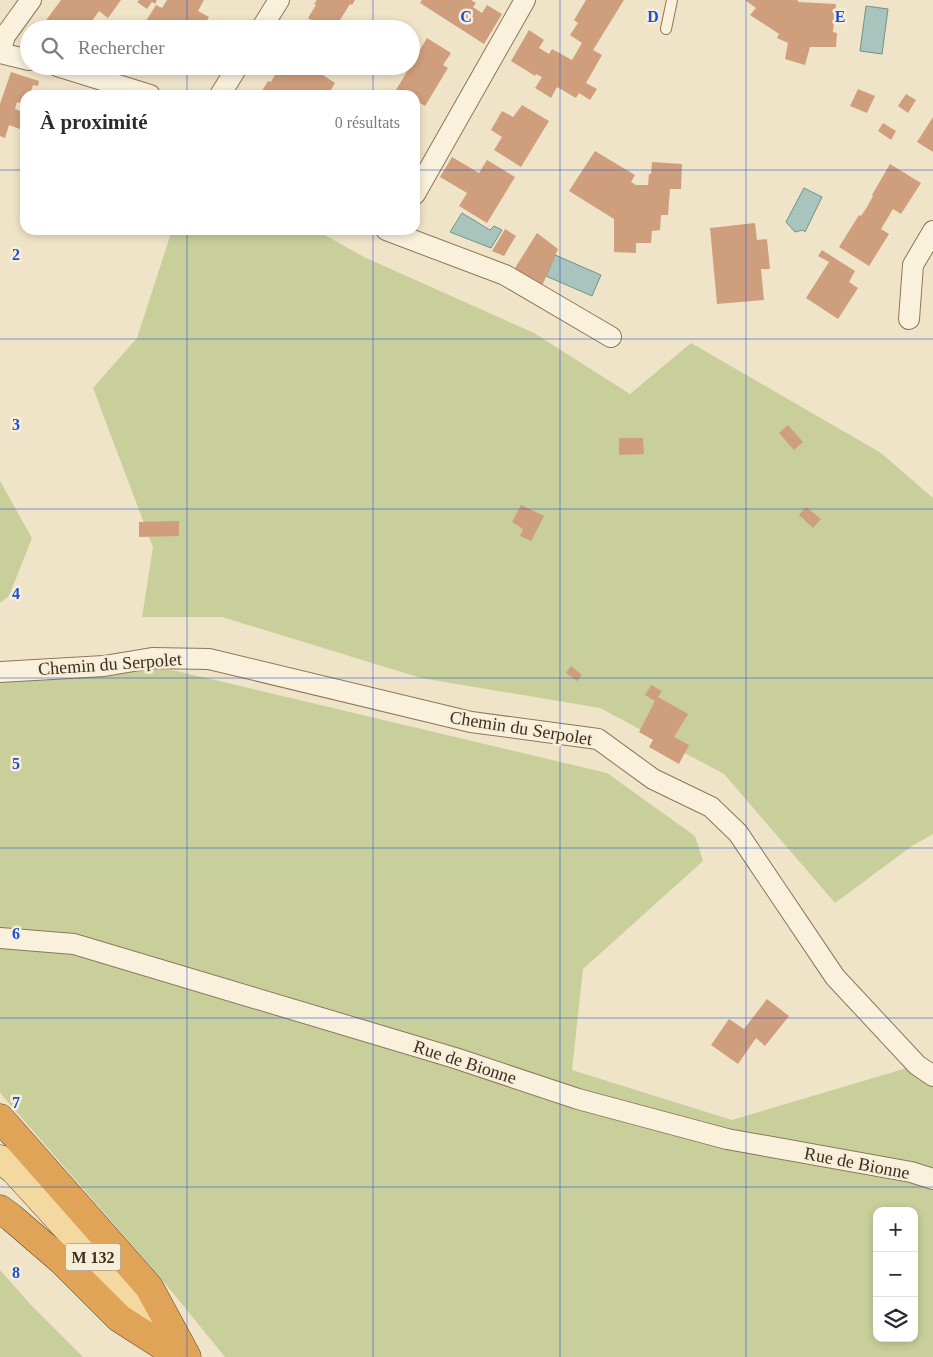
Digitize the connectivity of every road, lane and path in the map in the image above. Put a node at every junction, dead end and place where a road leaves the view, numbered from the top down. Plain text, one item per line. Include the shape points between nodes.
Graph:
1 (31, 0) edge
2 (280, 0) edge
3 (525, 0) edge
4 (672, 0) edge
5 (267, 20) edge
6 (666, 30) dead end
7 (0, 53) edge
8 (20, 58) edge
9 (85, 75) edge
10 (232, 75) edge
11 (134, 90) edge
12 (223, 90) edge
13 (420, 185) edge
14 (933, 231) edge
15 (401, 235) edge
16 (909, 319) dead end
17 (611, 336) dead end
18 (0, 672) edge
19 (0, 938) edge
20 (933, 1076) edge
21 (0, 1118) edge
22 (0, 1159) edge
23 (933, 1180) edge
24 (0, 1209) edge
25 (180, 1357) edge
26 (185, 1357) edge

1 - 7 street via 5,36
2 - 5 street
3 - 13 street
4 - 6 lane
7 - 8 street
9 - 11 street
10 - 12 street
14 - 16 street via 913,265
15 - 17 street via 504,275
18 - 20 street, Chemin du Serpolet via 104,666 152,658 209,659 471,722 598,738 653,778 711,808 738,833 835,978 917,1065
19 - 23 street, Rue de Bionne via 74,944 455,1058 578,1099 727,1139 911,1172
21 - 26 highway via 149,1287
22 - 26 main road, M 132 via 14,1170
24 - 25 highway via 62,1261 119,1318

